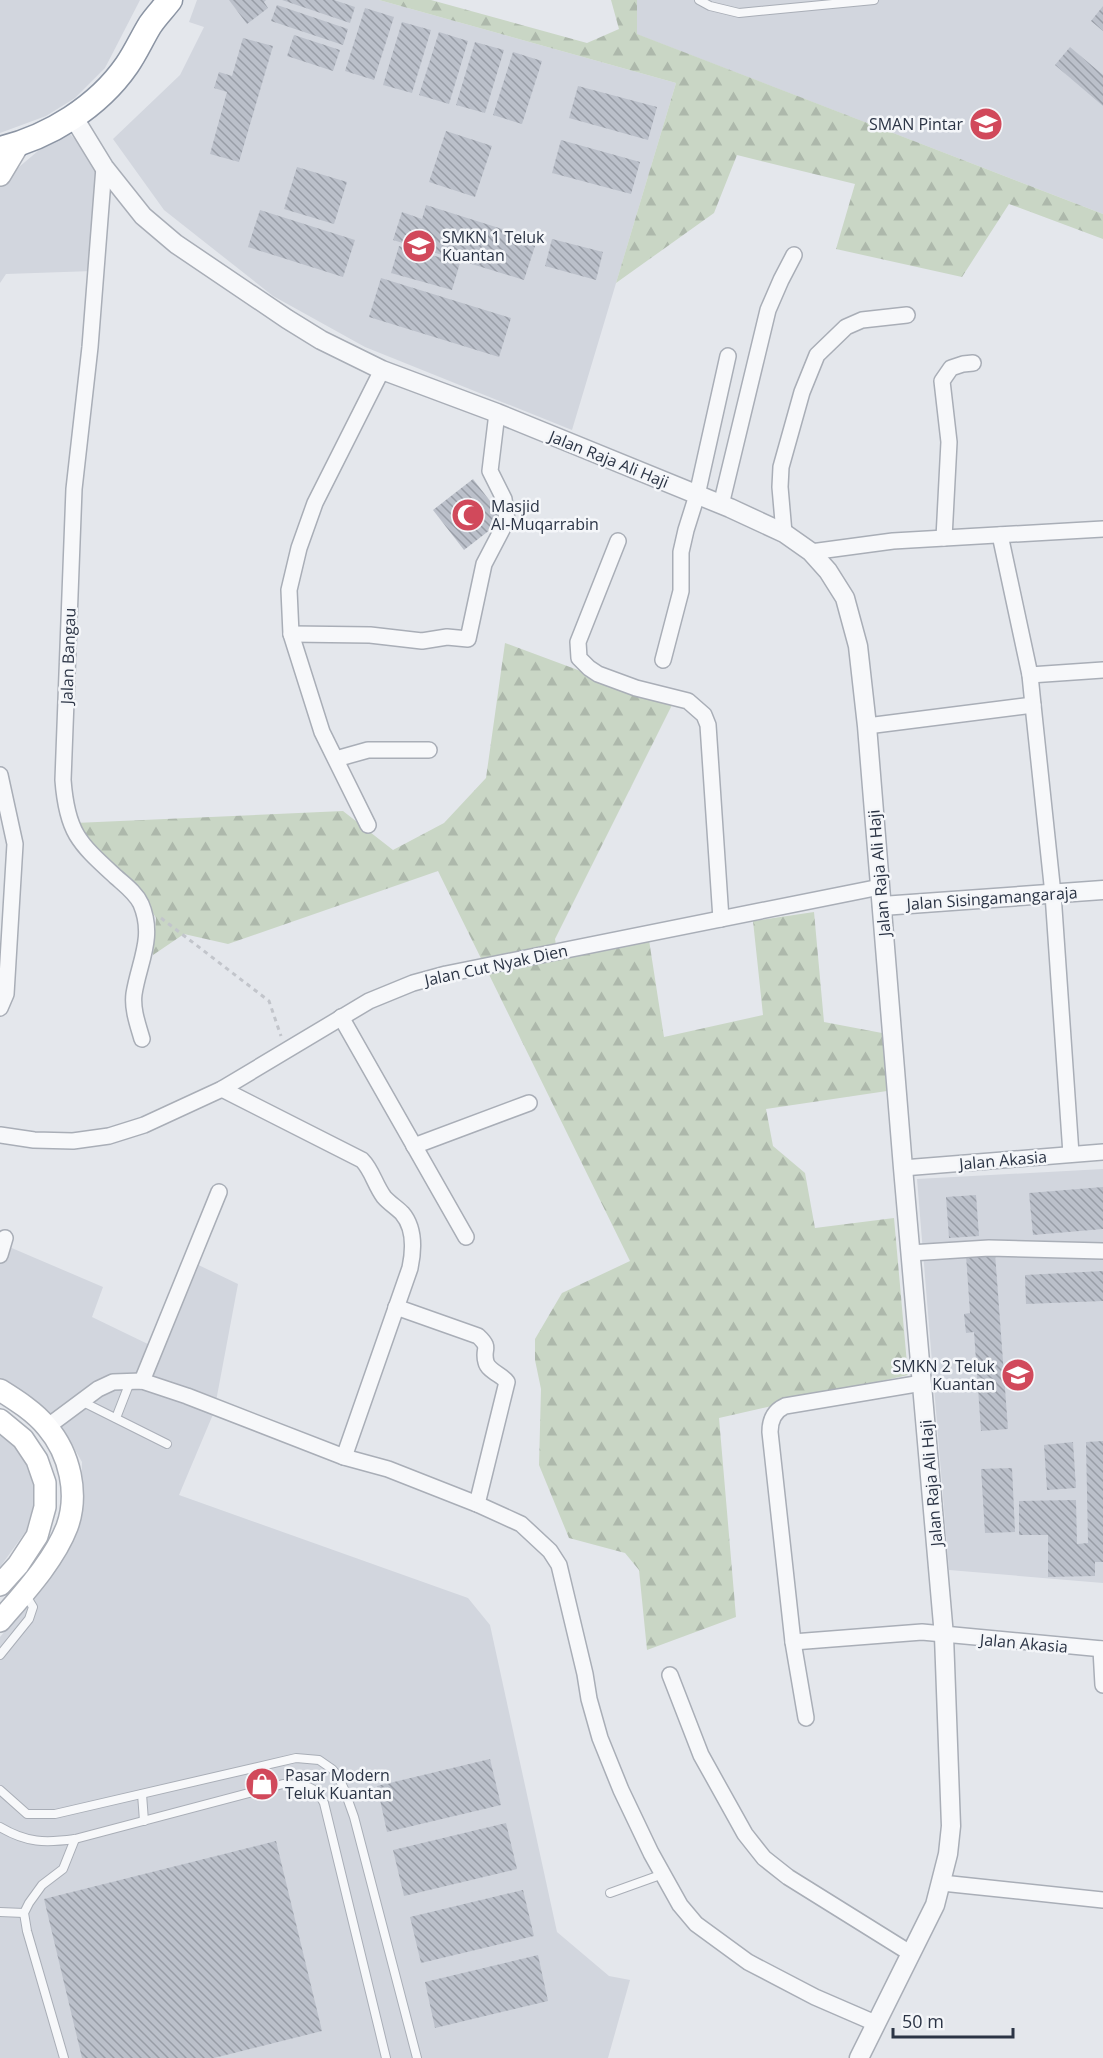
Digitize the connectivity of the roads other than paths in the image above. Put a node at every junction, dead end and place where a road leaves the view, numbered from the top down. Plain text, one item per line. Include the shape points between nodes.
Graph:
1 (170, 0) edge
2 (699, 0) edge
3 (874, 0) edge
4 (152, 12) edge
5 (74, 118) junction
6 (9, 147) edge
7 (104, 167) junction
8 (0, 175) edge
9 (794, 255) dead end
10 (906, 315) dead end
11 (728, 356) dead end
12 (973, 363) dead end
13 (382, 370) junction
14 (497, 413) junction
15 (697, 495) junction
16 (721, 505) junction
17 (1103, 529) edge
18 (784, 532) junction
19 (1000, 534) junction
20 (944, 538) junction
21 (618, 541) dead end
22 (811, 552) junction
23 (291, 634) junction
24 (663, 660) dead end
25 (1103, 670) edge
26 (1030, 675) junction
27 (1033, 705) junction
28 (867, 726) junction
29 (429, 750) dead end
30 (336, 759) junction
31 (0, 774) edge
32 (368, 825) dead end
33 (880, 887) junction
34 (1103, 890) edge
35 (1053, 894) junction
36 (882, 906) junction
37 (721, 919) junction
38 (0, 1008) edge
39 (341, 1017) junction
40 (142, 1039) dead end
41 (222, 1089) junction
42 (529, 1103) dead end
43 (0, 1135) edge
44 (414, 1146) junction
45 (1103, 1152) edge
46 (1071, 1154) junction
47 (903, 1168) junction
48 (219, 1192) dead end
49 (466, 1237) dead end
50 (4, 1238) dead end
51 (1103, 1251) edge
52 (910, 1252) junction
53 (0, 1256) edge
54 (396, 1307) junction
55 (136, 1381) junction
56 (922, 1383) junction
57 (0, 1390) edge
58 (83, 1402) junction
59 (116, 1418) junction
60 (0, 1420) edge
61 (47, 1427) junction
62 (167, 1443) dead end
63 (344, 1457) junction
64 (477, 1504) junction
65 (0, 1586) edge
66 (24, 1593) junction
67 (0, 1621) edge
68 (945, 1636) junction
69 (794, 1642) junction
70 (1102, 1649) edge
71 (0, 1655) edge
72 (670, 1676) dead end
73 (1103, 1685) edge
74 (806, 1719) dead end
75 (0, 1790) edge
76 (142, 1794) junction
77 (144, 1821) junction
78 (0, 1827) edge
79 (75, 1839) junction
80 (663, 1874) junction
81 (942, 1883) junction
82 (610, 1893) dead end
83 (1103, 1900) edge
84 (0, 1912) edge
85 (24, 1913) junction
86 (910, 1953) junction
87 (875, 2023) junction
88 (64, 2058) edge
89 (386, 2058) edge
90 (417, 2058) edge
91 (859, 2058) edge

1 - 4 highway
2 - 3 lane via 739,13
4 - 5 highway via 127,65 105,93
5 - 6 highway
5 - 7 street, Jalan Raja Ali Haji
6 - 8 main road
7 - 13 street, Jalan Raja Ali Haji via 143,216 176,244 321,340
7 - 40 street, Jalan Bangau via 74,489 63,780 65,808 80,842 140,902 148,929 134,996
9 - 16 street via 768,310
10 - 18 street via 862,320 846,327 817,355 802,392 782,467
11 - 15 street
12 - 20 street via 951,368 942,381 949,442
13 - 14 street, Jalan Raja Ali Haji
13 - 23 street via 315,503 299,548 289,590
14 - 15 street, Jalan Raja Ali Haji
14 - 23 street via 490,471 504,499 507,520 484,564 468,639 422,641 370,635
15 - 16 street, Jalan Raja Ali Haji
15 - 24 street via 681,552 681,591
16 - 18 street, Jalan Raja Ali Haji
17 - 19 street
18 - 22 street, Jalan Raja Ali Haji
19 - 20 street
19 - 26 street
20 - 22 street
21 - 37 street via 577,652 582,663 598,674 688,701 704,714 708,724
22 - 28 street, Jalan Raja Ali Haji via 845,598 858,646
23 - 30 street via 322,732
25 - 26 street
26 - 27 street
27 - 28 street
27 - 35 street
28 - 33 street, Jalan Raja Ali Haji
29 - 30 street via 368,750
30 - 32 street
31 - 38 street via 15,844 6,994
33 - 36 street, Jalan Raja Ali Haji
33 - 37 street, Jalan Cut Nyak Dien
34 - 35 street, Jalan Sisingamangaraja
35 - 36 street, Jalan Sisingamangaraja
35 - 46 street
36 - 47 street, Jalan Raja Ali Haji
37 - 39 street, Jalan Cut Nyak Dien via 446,974 380,996
39 - 41 street, Jalan Cut Nyak Dien
39 - 44 street
41 - 43 street, Jalan Cut Nyak Dien via 144,1125 109,1136 73,1141
41 - 54 street via 354,1154 366,1164 384,1197 409,1223 412,1234 414,1252
42 - 44 street
44 - 49 street
45 - 46 street, Jalan Akasia
46 - 47 street, Jalan Akasia
47 - 52 street, Jalan Raja Ali Haji
48 - 55 street
50 - 53 street
51 - 52 street via 989,1248
52 - 56 street, Jalan Raja Ali Haji
54 - 63 street
54 - 64 street via 478,1336 485,1343 485,1362 507,1382
55 - 58 street via 113,1382
55 - 59 lane
55 - 63 street via 187,1396
56 - 68 street, Jalan Raja Ali Haji
56 - 69 street via 785,1406 772,1419 770,1432
57 - 61 main road
58 - 59 lane
58 - 61 street
59 - 62 lane
60 - 65 main road via 23,1439 37,1460 45,1483 45,1507 37,1536
61 - 66 main road via 70,1473 70,1516 58,1545
63 - 64 street via 388,1469
64 - 80 street via 521,1524 559,1565 600,1738
66 - 67 main road
66 - 71 lane via 33,1607 31,1616
68 - 69 street, Jalan Akasia via 922,1632
68 - 70 street, Jalan Akasia
68 - 81 street, Jalan Raja Ali Haji via 951,1826
69 - 74 street
70 - 73 street
72 - 86 street via 701,1755 745,1834 764,1858
75 - 76 lane via 27,1814 36,1815
76 - 77 lane
76 - 90 lane via 296,1758 319,1760 332,1768 354,1817
77 - 79 lane
77 - 89 lane via 283,1784 315,1789 324,1803
78 - 79 lane via 32,1841
79 - 85 lane via 63,1869 34,1894
80 - 82 lane
80 - 87 street via 696,1924 726,1948 815,1997
81 - 83 street
81 - 86 street, Jalan Raja Ali Haji
84 - 85 lane
85 - 88 lane
86 - 87 street, Jalan Raja Ali Haji
87 - 91 street, Jalan Raja Ali Haji

